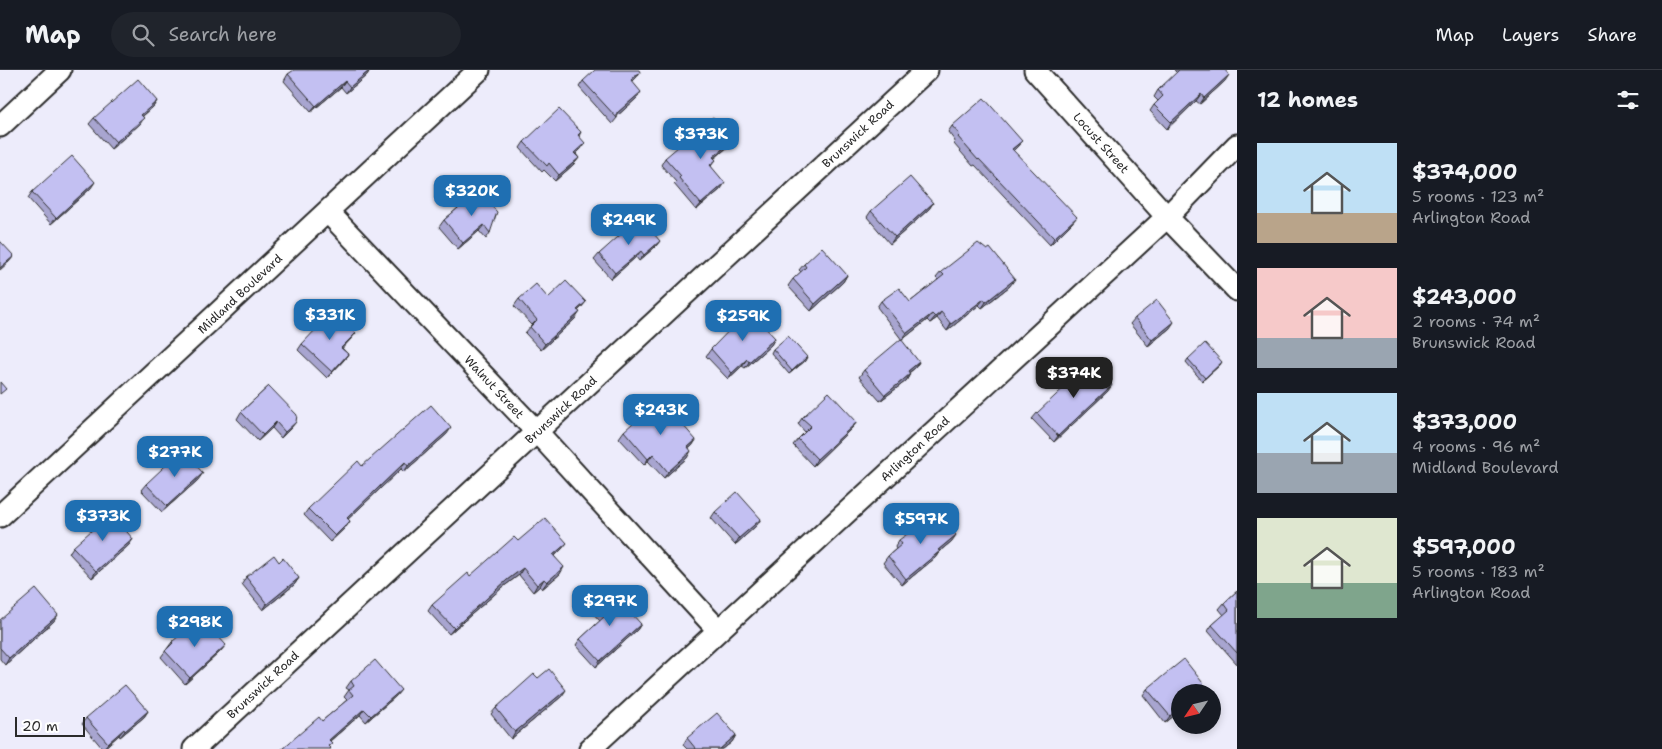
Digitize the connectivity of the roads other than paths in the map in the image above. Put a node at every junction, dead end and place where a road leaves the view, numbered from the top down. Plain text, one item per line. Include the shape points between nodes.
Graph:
1 (60, 70) edge
2 (479, 70) edge
3 (927, 70) edge
4 (1035, 70) edge
5 (0, 126) edge
6 (1237, 145) edge
7 (328, 212) junction
8 (1167, 217) junction
9 (1237, 290) edge
10 (537, 432) junction
11 (0, 516) edge
12 (718, 630) junction
13 (194, 749) edge
14 (590, 749) edge

1 - 5 street
2 - 7 street, Midland Boulevard
3 - 10 street, Brunswick Road
4 - 8 street, Locust Street
6 - 8 street, Arlington Road
7 - 10 street, Walnut Street
7 - 11 street, Midland Boulevard
8 - 9 street, Locust Street
8 - 12 street, Arlington Road
10 - 12 street, Walnut Street
10 - 13 street, Brunswick Road
12 - 14 street, Arlington Road

